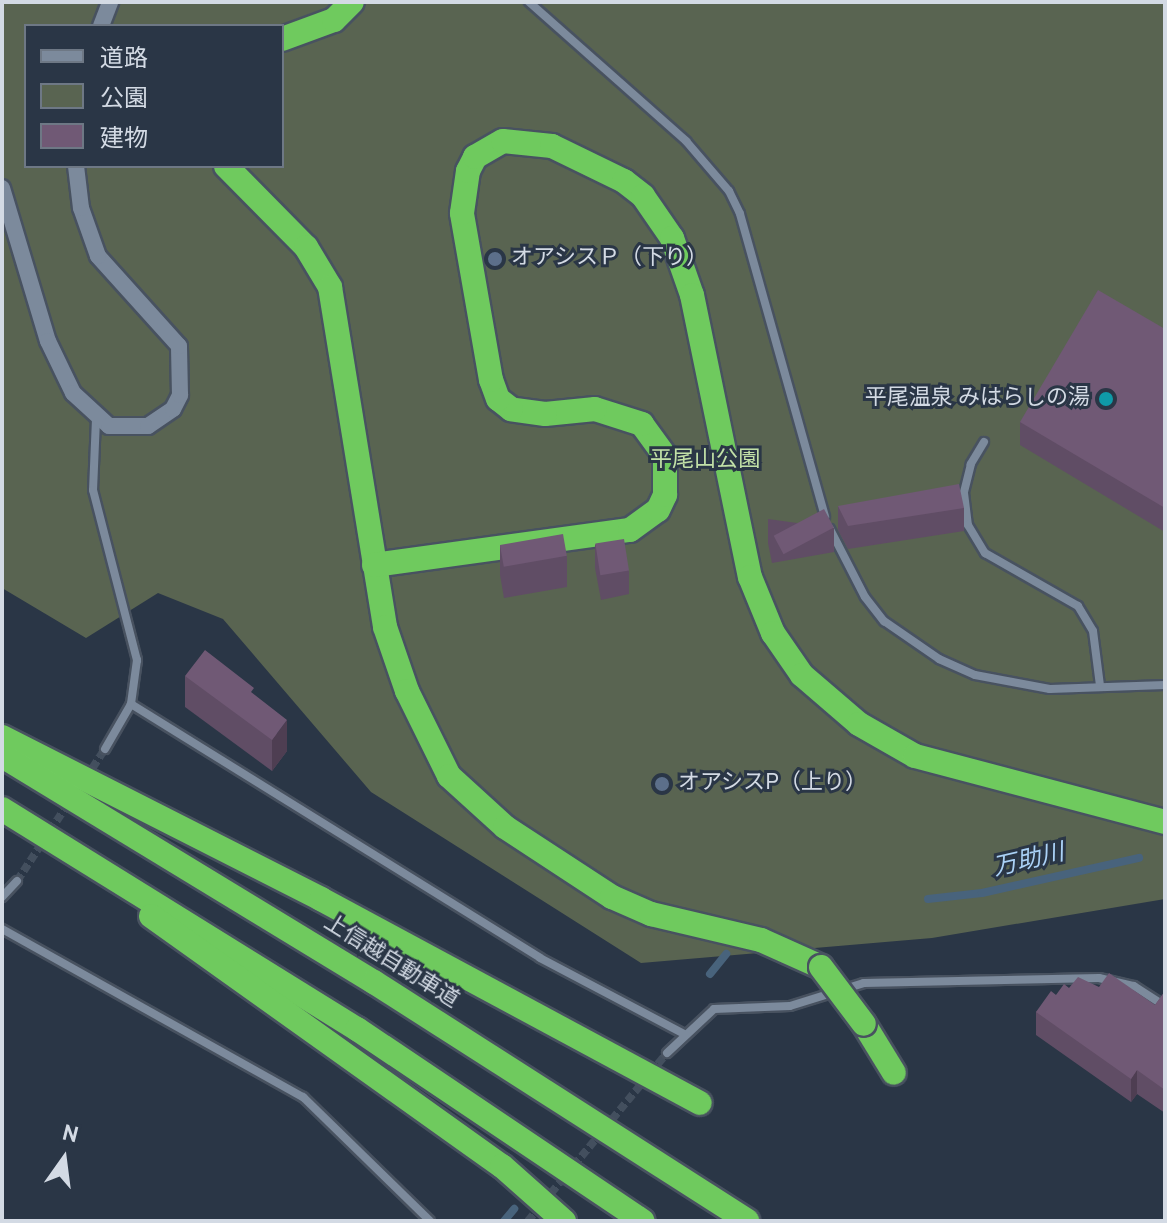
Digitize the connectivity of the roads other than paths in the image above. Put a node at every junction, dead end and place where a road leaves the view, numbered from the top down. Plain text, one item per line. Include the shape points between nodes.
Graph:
1 (110, 2) edge
2 (352, 2) edge
3 (529, 2) edge
4 (102, 24) edge
5 (284, 38) edge
6 (76, 168) edge
7 (228, 168) edge
8 (2, 188) edge
9 (96, 419) junction
10 (984, 442) dead end
11 (374, 565) junction
12 (1165, 685) edge
13 (1100, 686) junction
14 (131, 704) junction
15 (2, 737) edge
16 (105, 749) tunnel mouth
17 (2, 756) edge
18 (2, 810) edge
19 (1165, 822) edge
20 (17, 881) tunnel mouth
21 (2, 897) edge
22 (2, 929) edge
23 (1165, 1006) edge
24 (684, 1034) junction
25 (667, 1053) tunnel mouth
26 (894, 1073) dead end
27 (700, 1103) dead end
28 (430, 1221) edge
29 (564, 1221) edge
30 (643, 1221) edge
31 (747, 1221) edge

1 - 4 street
2 - 5 highway via 334,20
3 - 13 street via 686,141 729,191 740,214 827,524 865,597 884,621 910,642 975,675 1050,689
6 - 9 street via 81,208 98,256 170,332 183,363 180,395 161,420 122,430
7 - 11 highway via 306,247 330,287
8 - 9 street via 48,341 73,393
9 - 14 street via 93,490 137,660
10 - 13 street via 971,464 964,493 968,525 985,553 1078,606 1093,631
11 - 19 highway via 630,530 658,510 665,495 665,456 642,424 595,409 545,414 511,409 498,399 491,380 462,213 468,171 475,157 503,141 552,146 624,181 643,196 672,238 692,295 750,577 773,633 802,675 859,724 915,756
11 - 26 highway, bridge via 385,627 407,691 433,750 470,799 612,897 651,914 761,940 821,967
12 - 13 street
14 - 16 street
14 - 24 street via 540,958
15 - 27 highway via 321,899
17 - 31 highway, 上信越自動車道 via 374,982
18 - 29 highway via 502,1166
18 - 30 highway via 357,1029
20 - 21 street
22 - 28 street via 303,1097
23 - 24 street via 1134,986 1099,978 864,983 790,1006 714,1009
24 - 25 street

